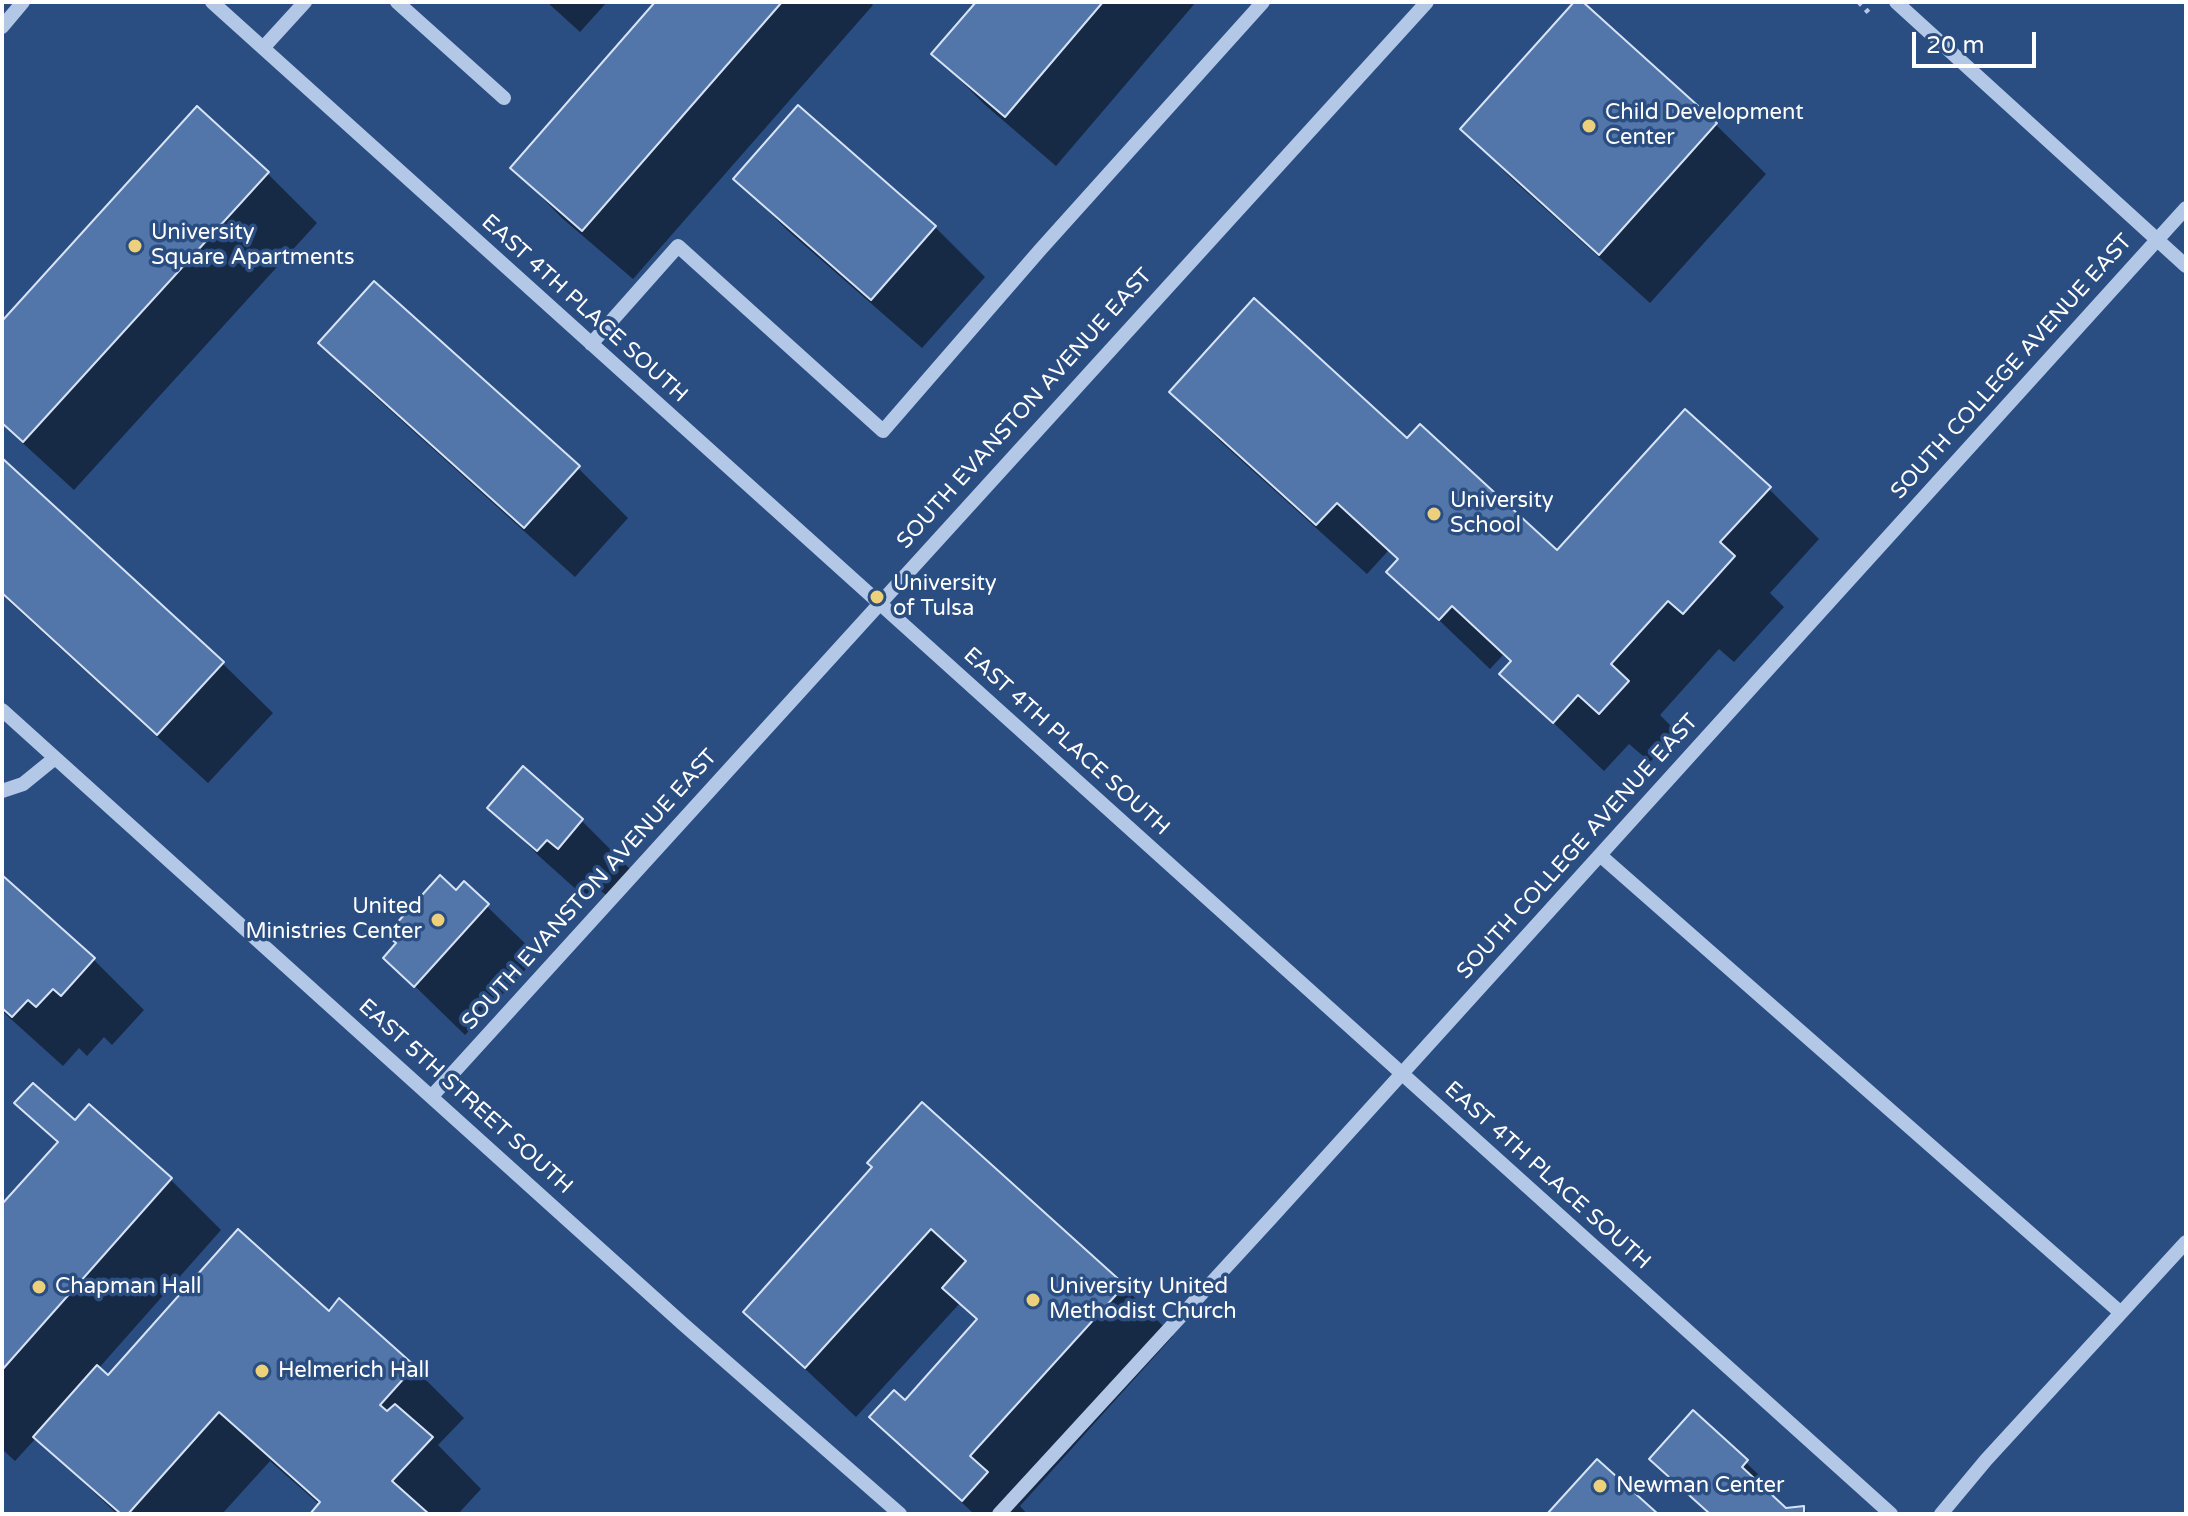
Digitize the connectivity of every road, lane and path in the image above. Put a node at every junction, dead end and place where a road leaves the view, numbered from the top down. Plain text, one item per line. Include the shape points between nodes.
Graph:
1 (23, 2) edge
2 (212, 2) edge
3 (305, 2) edge
4 (397, 2) edge
5 (1263, 2) edge
6 (1427, 2) edge
7 (1896, 2) edge
8 (2, 27) edge
9 (263, 48) junction
10 (504, 98) dead end
11 (2186, 208) edge
12 (2157, 240) junction
13 (2186, 266) edge
14 (591, 344) junction
15 (879, 602) junction
16 (2, 710) edge
17 (55, 758) junction
18 (2, 791) edge
19 (1601, 856) junction
20 (1401, 1074) junction
21 (432, 1096) junction
22 (2184, 1246) edge
23 (2121, 1313) junction
24 (900, 1514) edge
25 (999, 1514) edge
26 (1891, 1514) edge
27 (1941, 1514) edge

1 - 8 street
2 - 9 street, EAST 4TH PLACE SOUTH
3 - 9 street
4 - 10 street
5 - 14 street via 883,431 678,246
6 - 15 street, SOUTH EVANSTON AVENUE EAST
7 - 12 street
9 - 14 street, EAST 4TH PLACE SOUTH
11 - 12 street, SOUTH COLLEGE AVENUE EAST
12 - 13 street
12 - 19 street, SOUTH COLLEGE AVENUE EAST
14 - 15 street, EAST 4TH PLACE SOUTH
15 - 20 street, EAST 4TH PLACE SOUTH
15 - 21 street, SOUTH EVANSTON AVENUE EAST
16 - 17 street, EAST 5TH STREET SOUTH
17 - 18 street via 23,784
17 - 21 street, EAST 5TH STREET SOUTH
19 - 20 street, SOUTH COLLEGE AVENUE EAST
19 - 23 street
20 - 25 street, SOUTH COLLEGE AVENUE EAST
20 - 26 street, EAST 4TH PLACE SOUTH
21 - 24 street, EAST 5TH STREET SOUTH
22 - 23 street
23 - 27 street

